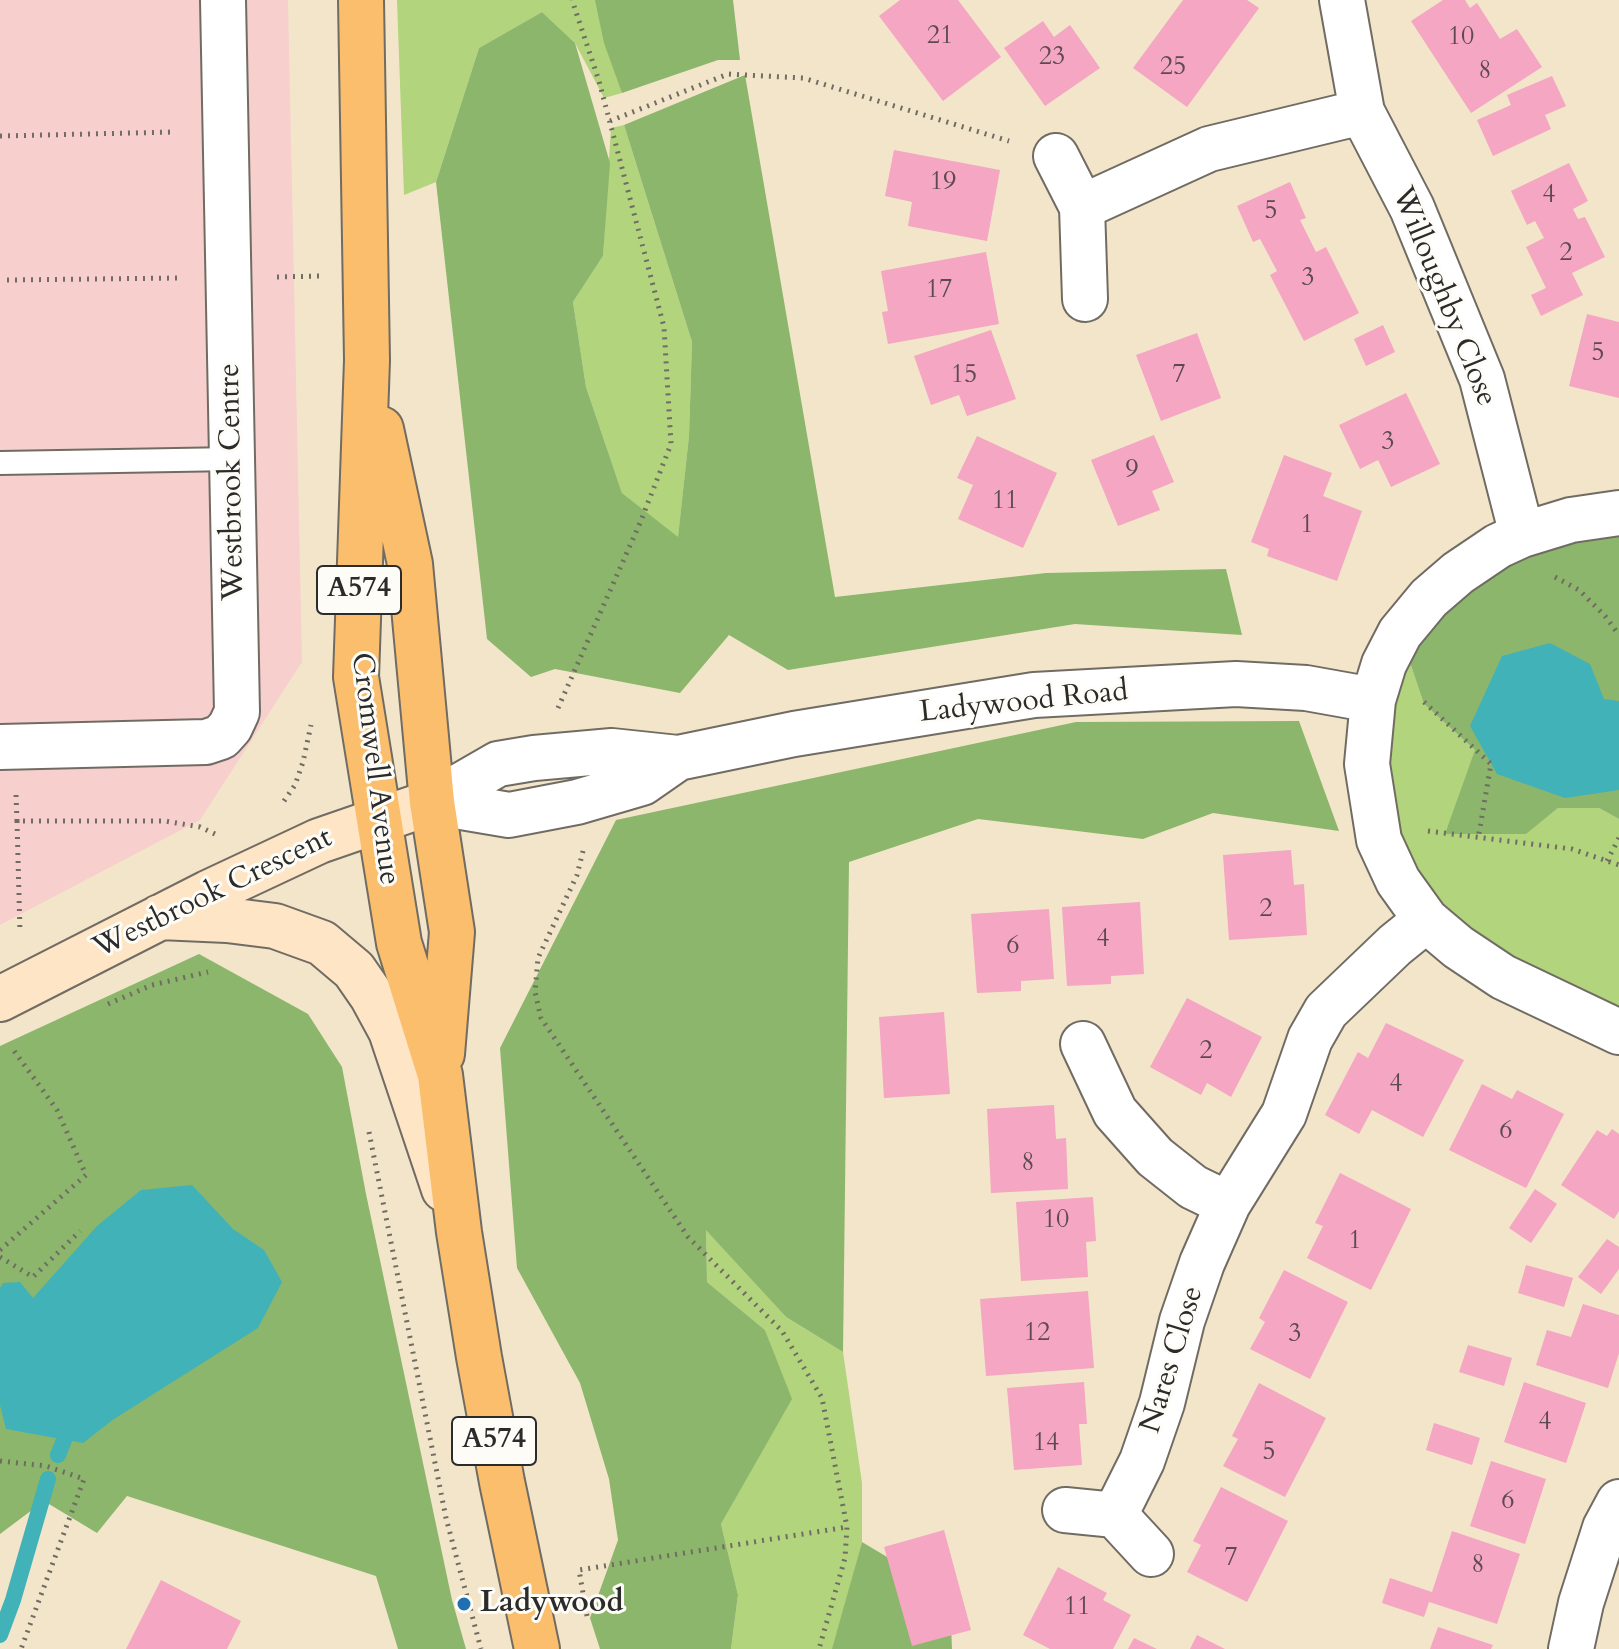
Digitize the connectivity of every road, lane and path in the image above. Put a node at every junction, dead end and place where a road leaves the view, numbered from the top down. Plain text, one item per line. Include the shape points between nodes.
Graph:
1 (223, 0) edge
2 (361, 0) edge
3 (572, 0) edge
4 (1342, 0) edge
5 (1362, 112) junction
6 (610, 121) junction
7 (178, 132) dead end
8 (0, 136) edge
9 (1056, 156) joint
10 (1082, 207) junction
11 (322, 276) dead end
12 (264, 277) dead end
13 (179, 278) dead end
14 (7, 280) dead end
15 (1085, 299) dead end
16 (367, 360) junction
17 (234, 459) junction
18 (0, 463) edge
19 (1619, 513) edge
20 (1510, 540) junction
21 (1400, 633) junction
22 (1619, 635) edge
23 (1373, 700) junction
24 (553, 718) dead end
25 (7, 746) edge
26 (432, 802) junction
27 (377, 819) junction
28 (17, 821) junction
29 (1423, 830) dead end
30 (1619, 838) edge
31 (1478, 839) junction
32 (227, 840) dead end
33 (582, 842) dead end
34 (1607, 861) junction
35 (1619, 865) edge
36 (160, 917) junction
37 (1426, 920) junction
38 (20, 940) dead end
39 (221, 970) dead end
40 (0, 999) edge
41 (95, 1009) dead end
42 (1619, 1032) edge
43 (25, 1039) dead end
44 (1083, 1044) dead end
45 (11, 1045) junction
46 (0, 1050) edge
47 (440, 1075) junction
48 (367, 1121) dead end
49 (1228, 1204) junction
50 (80, 1231) dead end
51 (459, 1232) junction
52 (0, 1250) edge
53 (0, 1257) edge
54 (0, 1461) edge
55 (1619, 1502) edge
56 (1065, 1510) dead end
57 (1115, 1515) junction
58 (847, 1527) junction
59 (1151, 1554) dead end
60 (587, 1616) dead end
61 (21, 1649) edge
62 (481, 1649) edge
63 (537, 1649) edge
64 (819, 1649) edge
65 (1571, 1649) edge

1 - 17 street, Westbrook Centre
2 - 16 main road, Cromwell Avenue / A574
3 - 6 path
4 - 5 street, Willoughby Close
5 - 10 street via 1209,149
5 - 20 street, Willoughby Close via 1412,208 1482,379
6 - 9 path via 728,74 803,78
6 - 24 path via 664,327 671,444
7 - 8 path
9 - 10 street
10 - 15 street
11 - 12 path
13 - 14 path
16 - 26 main road, Cromwell Avenue / A574 via 410,564
16 - 27 main road, Cromwell Avenue / A574 via 356,677
17 - 18 lane
17 - 25 street, Westbrook Centre via 237,712 230,727 206,742
19 - 20 street via 1571,520
20 - 21 street via 1458,573
20 - 22 path via 1579,590
21 - 23 street
21 - 31 path via 1424,704 1491,764
23 - 26 street, Ladywood Road via 1306,688 1236,684 1034,695 678,758 612,751 498,764
23 - 37 street via 1367,764 1379,840 1398,881
25 - 28 path
26 - 27 street, Westbrook Crescent
26 - 47 main road, Cromwell Avenue / A574 via 452,932
27 - 36 street, Westbrook Crescent
27 - 47 main road, Cromwell Avenue / A574 via 399,943
28 - 32 path via 165,821 200,827
28 - 38 path
29 - 31 path
30 - 34 path
31 - 34 path via 1572,849
33 - 58 path via 577,875 538,958 535,992 541,1018 688,1237 782,1331 822,1398
34 - 35 path
36 - 40 street, Westbrook Crescent
36 - 51 street via 275,926 322,943 354,970 391,1031
37 - 42 street via 1503,977
37 - 49 street, Nares Close via 1326,1011 1310,1039 1284,1114
39 - 41 path via 152,985
43 - 45 path
44 - 49 street via 1115,1112 1155,1157 1193,1187
45 - 46 path
45 - 52 path via 57,1110 86,1175
47 - 51 main road, Cromwell Avenue / A574
48 - 62 path via 446,1518
49 - 57 street, Nares Close via 1182,1321 1142,1461
50 - 53 path via 33,1277
51 - 63 main road, Cromwell Avenue / A574
54 - 61 path via 46,1466 84,1479
55 - 65 street via 1595,1558
56 - 57 street
57 - 59 street
58 - 60 path via 579,1570
58 - 64 path via 845,1558

